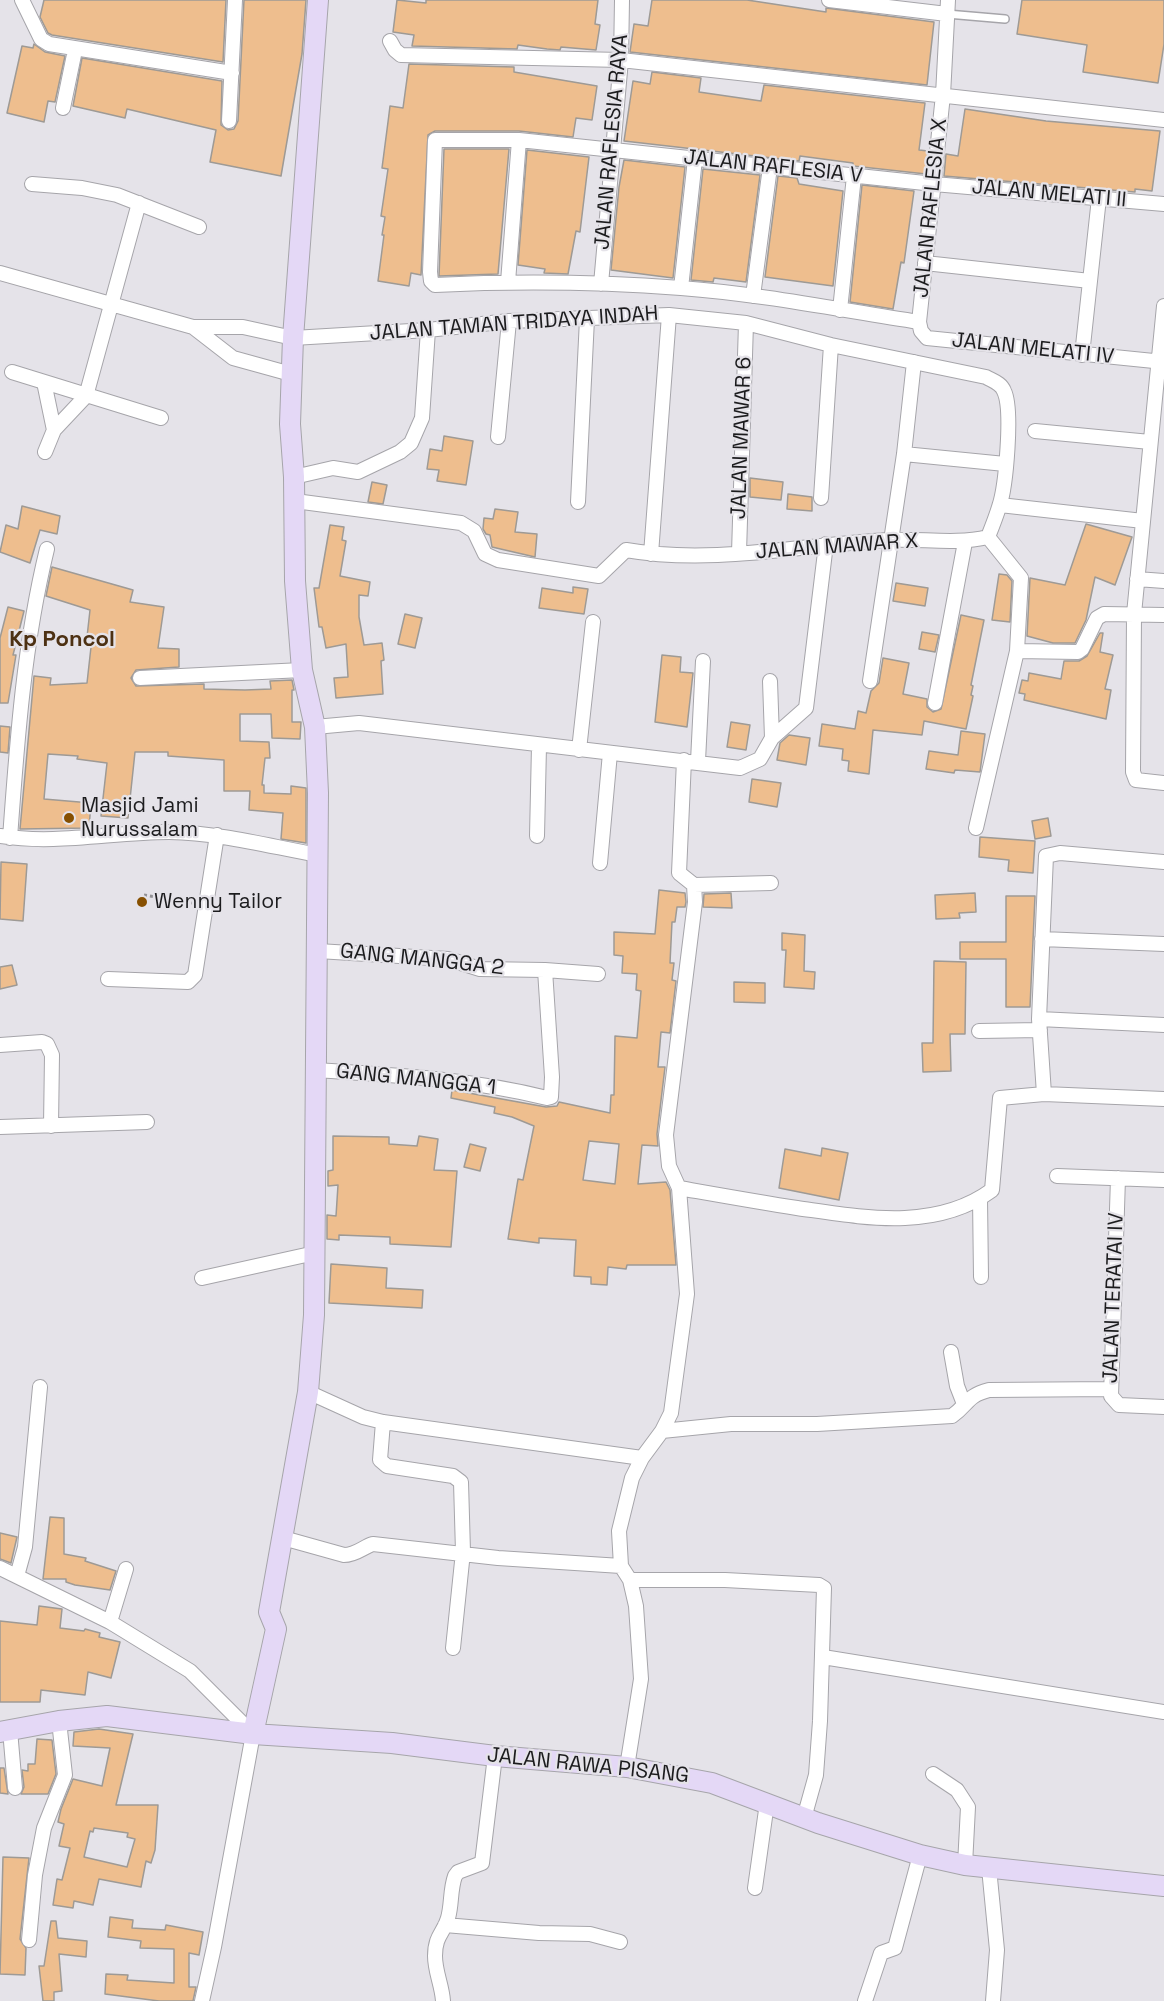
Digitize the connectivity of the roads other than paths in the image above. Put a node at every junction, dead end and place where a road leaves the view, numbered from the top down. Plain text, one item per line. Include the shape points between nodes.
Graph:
1 (22, 0) edge
2 (235, 0) edge
3 (318, 0) edge
4 (622, 0) edge
5 (829, 0) edge
6 (947, 7) edge
7 (1005, 20) dead end
8 (390, 40) dead end
9 (75, 50) junction
10 (621, 60) junction
11 (232, 73) junction
12 (944, 95) junction
13 (63, 108) dead end
14 (1164, 120) edge
15 (229, 121) dead end
16 (519, 140) junction
17 (613, 151) junction
18 (695, 159) junction
19 (770, 167) junction
20 (854, 176) junction
21 (32, 184) dead end
22 (934, 184) junction
23 (1099, 198) junction
24 (139, 203) junction
25 (1164, 204) edge
26 (200, 227) dead end
27 (925, 263) junction
28 (0, 273) edge
29 (1090, 281) junction
30 (508, 282) junction
31 (601, 284) junction
32 (681, 288) junction
33 (753, 296) junction
34 (111, 305) junction
35 (1164, 306) edge
36 (840, 310) junction
37 (669, 315) junction
38 (587, 319) junction
39 (509, 321) junction
40 (919, 322) junction
41 (746, 323) junction
42 (193, 327) junction
43 (428, 330) junction
44 (293, 338) junction
45 (831, 345) junction
46 (1082, 355) junction
47 (914, 362) junction
48 (1161, 362) edge
49 (12, 372) dead end
50 (291, 374) junction
51 (44, 382) junction
52 (86, 396) junction
53 (161, 418) dead end
54 (54, 430) junction
55 (1035, 431) dead end
56 (498, 437) dead end
57 (1149, 442) junction
58 (45, 452) dead end
59 (904, 454) junction
60 (1005, 464) junction
61 (294, 477) junction
62 (821, 498) dead end
63 (295, 501) junction
64 (578, 502) dead end
65 (1000, 505) junction
66 (1143, 521) junction
67 (988, 537) junction
68 (891, 540) junction
69 (965, 543) junction
70 (826, 544) junction
71 (47, 549) dead end
72 (739, 553) junction
73 (651, 554) junction
74 (1137, 579) junction
75 (1164, 581) edge
76 (1134, 614) junction
77 (1164, 615) edge
78 (592, 622) dead end
79 (1017, 651) junction
80 (703, 662) dead end
81 (302, 670) junction
82 (141, 678) dead end
83 (770, 681) dead end
84 (870, 681) dead end
85 (935, 704) dead end
86 (315, 727) junction
87 (772, 738) junction
88 (539, 746) junction
89 (579, 750) junction
90 (610, 753) junction
91 (691, 760) junction
92 (1164, 783) edge
93 (976, 828) dead end
94 (217, 835) junction
95 (537, 836) dead end
96 (5, 837) edge
97 (318, 855) junction
98 (1164, 862) edge
99 (600, 863) dead end
100 (771, 883) dead end
101 (693, 885) junction
102 (1042, 939) junction
103 (1164, 944) edge
104 (318, 951) junction
105 (545, 970) junction
106 (598, 974) dead end
107 (108, 979) dead end
108 (1040, 1025) junction
109 (1164, 1025) edge
110 (979, 1031) dead end
111 (0, 1045) edge
112 (317, 1070) junction
113 (1044, 1094) junction
114 (1164, 1099) edge
115 (147, 1122) dead end
116 (51, 1126) junction
117 (0, 1127) edge
118 (1057, 1176) dead end
119 (1118, 1178) junction
120 (1164, 1180) edge
121 (679, 1188) junction
122 (980, 1198) junction
123 (315, 1253) junction
124 (981, 1277) dead end
125 (202, 1278) dead end
126 (951, 1352) dead end
127 (40, 1386) dead end
128 (1111, 1389) junction
129 (308, 1392) junction
130 (964, 1404) junction
131 (1164, 1407) edge
132 (383, 1422) junction
133 (662, 1431) junction
134 (642, 1458) junction
135 (282, 1538) junction
136 (463, 1552) junction
137 (621, 1566) junction
138 (0, 1568) edge
139 (126, 1569) dead end
140 (17, 1576) junction
141 (630, 1580) junction
142 (110, 1622) junction
143 (453, 1648) dead end
144 (823, 1657) junction
145 (1164, 1712) edge
146 (59, 1721) junction
147 (5, 1731) edge
148 (253, 1734) junction
149 (495, 1756) junction
150 (627, 1767) junction
151 (933, 1774) dead end
152 (15, 1788) dead end
153 (767, 1803) junction
154 (804, 1818) junction
155 (920, 1855) junction
156 (965, 1865) junction
157 (989, 1868) junction
158 (1164, 1886) edge
159 (754, 1888) dead end
160 (446, 1925) junction
161 (29, 1940) dead end
162 (620, 1942) dead end
163 (202, 2001) edge
164 (443, 2001) edge
165 (865, 2001) edge
166 (993, 2001) edge

1 - 9 street via 44,42
2 - 11 street
3 - 44 street
4 - 10 street, JALAN RAFLESIA RAYA
5 - 6 street
6 - 7 lane
6 - 12 street, JALAN RAFLESIA X
8 - 10 street via 401,55
9 - 11 street
9 - 13 street
10 - 12 street
10 - 17 street, JALAN RAFLESIA RAYA
11 - 15 street
12 - 14 street
12 - 22 street, JALAN RAFLESIA X
16 - 17 street, JALAN RAFLESIA V
16 - 30 street
16 - 30 street, JALAN RAFLESIA V via 436,139 432,283
17 - 18 street, JALAN RAFLESIA V
17 - 31 street, JALAN RAFLESIA RAYA
18 - 19 street, JALAN RAFLESIA V
18 - 32 street
19 - 20 street, JALAN RAFLESIA V
19 - 33 street
20 - 22 street, JALAN RAFLESIA V
20 - 36 street
21 - 24 street via 82,188
22 - 23 street, JALAN MELATI II
22 - 27 street, JALAN RAFLESIA X
23 - 25 street, JALAN MELATI II
23 - 29 street
24 - 26 street
24 - 34 street
27 - 29 street
27 - 40 street, JALAN RAFLESIA X
28 - 34 street
29 - 46 street
30 - 31 street
31 - 32 street
32 - 33 street
33 - 36 street
34 - 42 street
34 - 52 street
35 - 48 street
36 - 40 street
37 - 38 street, JALAN TAMAN TRIDAYA INDAH
37 - 41 street, JALAN TAMAN TRIDAYA INDAH
37 - 73 street
38 - 39 street, JALAN TAMAN TRIDAYA INDAH
38 - 64 street
39 - 43 street, JALAN TAMAN TRIDAYA INDAH
39 - 56 street
40 - 46 street, JALAN MELATI IV via 927,338
41 - 45 street, JALAN TAMAN TRIDAYA INDAH
41 - 72 street, JALAN MAWAR 6
42 - 44 street, JALAN TAMAN TRIDAYA INDAH via 243,327
42 - 50 street via 233,358
43 - 44 street, JALAN TAMAN TRIDAYA INDAH
43 - 61 street via 422,418 411,443 358,472 333,468
44 - 50 street
45 - 47 street, JALAN TAMAN TRIDAYA INDAH
45 - 62 street
46 - 48 street, JALAN MELATI IV
47 - 59 street
47 - 60 street, JALAN TAMAN TRIDAYA INDAH via 998,383 1008,404
48 - 57 street
49 - 51 street
50 - 61 street
51 - 52 street
51 - 54 street
52 - 53 street
52 - 54 street
54 - 58 street
55 - 57 street
57 - 66 street
59 - 60 street
59 - 68 street
60 - 65 street, JALAN TAMAN TRIDAYA INDAH
61 - 63 street
63 - 73 street, JALAN MAWAR X via 461,523 474,531 485,554 525,565 599,576 626,550
63 - 81 street via 295,581
65 - 66 street
65 - 67 street
66 - 74 street
67 - 69 street, JALAN MAWAR X
67 - 79 street via 1021,578
68 - 69 street, JALAN MAWAR X
68 - 70 street, JALAN MAWAR X
68 - 84 street
69 - 85 street
70 - 72 street, JALAN MAWAR X
70 - 87 street via 806,708
71 - 96 street via 37,590
72 - 73 street, JALAN MAWAR X
74 - 75 street
74 - 76 street
76 - 77 street
76 - 79 street via 1100,616 1078,652
76 - 92 street via 1132,772 1136,780
78 - 89 street
79 - 93 street
80 - 91 street
81 - 82 street
81 - 86 street
83 - 87 street
86 - 88 street via 359,723
86 - 97 street
87 - 91 street via 760,759 740,768
88 - 89 street
88 - 95 street
89 - 90 street
90 - 91 street
90 - 99 street
91 - 101 street via 679,873
94 - 96 street via 167,832 93,839
94 - 97 street
94 - 107 street via 195,975 188,982
97 - 104 street
98 - 102 street via 1060,853 1046,856
100 - 101 street
101 - 121 street via 695,902 666,1135 669,1166
102 - 103 street
102 - 108 street
104 - 105 street, GANG MANGGA 2 via 448,959 480,969
104 - 112 street
105 - 106 street, GANG MANGGA 2
105 - 112 street, GANG MANGGA 1 via 551,1097 432,1078
108 - 109 street
108 - 110 street
108 - 113 street
111 - 116 street via 47,1044 52,1055
112 - 123 street
113 - 114 street
113 - 122 street via 999,1100 993,1187
115 - 116 street
116 - 117 street
118 - 119 street
119 - 120 street
119 - 128 street, JALAN TERATAI IV
121 - 122 street via 766,1204 892,1219 916,1218
121 - 133 street via 687,1294 671,1413
122 - 124 street
123 - 125 street
123 - 129 street
126 - 130 street
127 - 140 street via 25,1547
128 - 130 street via 988,1390 974,1394
128 - 131 street, JALAN TERATAI IV via 1111,1396 1119,1405
129 - 132 street
129 - 135 street
130 - 133 street via 952,1416 817,1424 731,1424
132 - 134 street
132 - 136 street via 380,1460 387,1466 453,1476 461,1482
133 - 134 street
134 - 137 street via 632,1478 619,1532
135 - 136 street via 344,1555 374,1544
135 - 148 street via 269,1612 276,1629
136 - 137 street
136 - 143 street
137 - 141 street
138 - 140 street
139 - 142 street
140 - 142 street
141 - 144 street via 819,1585 825,1594
141 - 150 street via 636,1606 641,1679
142 - 148 street via 190,1671
144 - 145 street
144 - 154 street via 816,1775
146 - 147 street, JALAN RAWA PISANG
146 - 148 street, JALAN RAWA PISANG via 107,1716
146 - 161 street via 65,1775 44,1828
147 - 152 street
148 - 149 street, JALAN RAWA PISANG via 392,1743
148 - 163 street
149 - 150 street, JALAN RAWA PISANG
149 - 160 street via 482,1863 454,1876
150 - 153 street, JALAN RAWA PISANG via 695,1778
151 - 156 street via 957,1790 968,1807
153 - 154 street, JALAN RAWA PISANG
153 - 159 street
154 - 155 street, JALAN RAWA PISANG
155 - 156 street, JALAN RAWA PISANG
155 - 165 street via 895,1948 881,1953
156 - 157 street, JALAN RAWA PISANG
157 - 158 street, JALAN RAWA PISANG
157 - 166 street via 997,1950
160 - 162 street via 590,1934
160 - 164 street via 437,1935 434,1955

